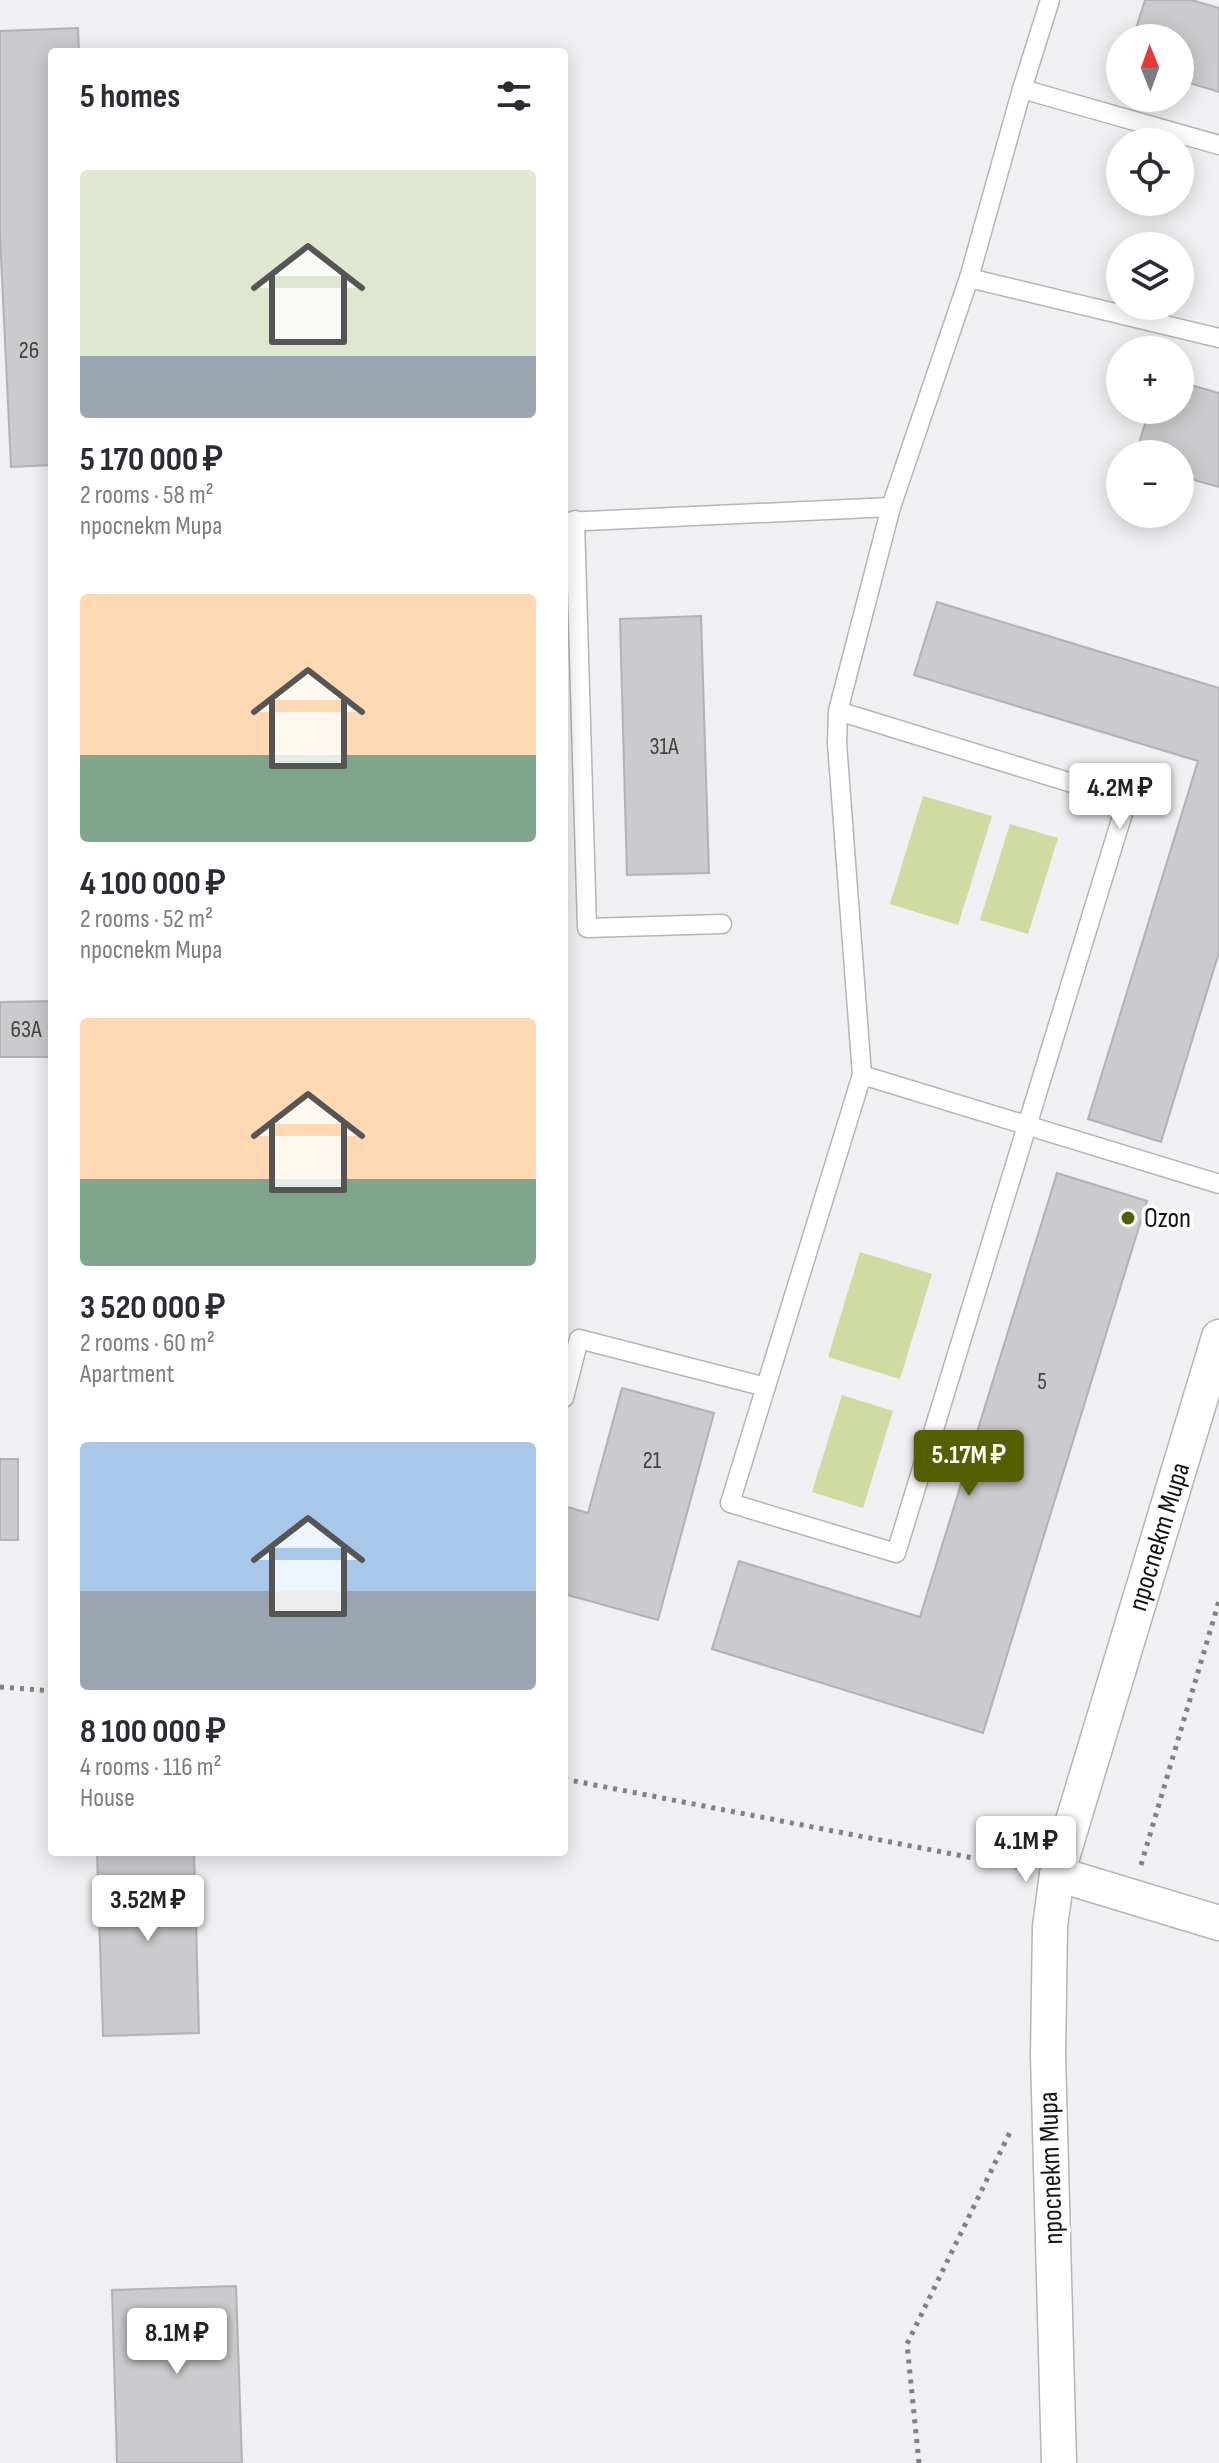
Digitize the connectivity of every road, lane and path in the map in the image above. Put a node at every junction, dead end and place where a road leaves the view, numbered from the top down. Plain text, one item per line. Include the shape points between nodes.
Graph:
1 (1050, 0) edge
2 (1022, 89) junction
3 (1219, 145) edge
4 (969, 278) junction
5 (1219, 338) edge
6 (891, 507) junction
7 (569, 521) edge
8 (838, 711) junction
9 (722, 924) dead end
10 (862, 1075) junction
11 (1027, 1125) junction
12 (1219, 1184) edge
13 (1219, 1337) edge
14 (568, 1382) edge
15 (766, 1387) junction
16 (1219, 1601) edge
17 (0, 1687) edge
18 (48, 1691) edge
19 (568, 1780) edge
20 (1057, 1874) junction
21 (1131, 1897) junction
22 (1219, 1923) edge
23 (1014, 2124) dead end
24 (919, 2463) edge
25 (1059, 2463) edge

1 - 2 lane
2 - 3 lane
2 - 4 lane
4 - 5 lane
4 - 6 lane
6 - 7 lane
6 - 8 lane
7 - 9 lane via 587,928
8 - 10 lane
8 - 11 lane via 1127,800
10 - 11 lane
10 - 15 lane
11 - 12 lane
11 - 15 lane via 896,1553 730,1503
13 - 20 street, проспект Мира
14 - 15 lane via 579,1339
16 - 21 path
17 - 18 path
19 - 20 path
20 - 21 street
20 - 25 street, проспект Мира via 1050,1927 1048,2055
21 - 22 street
23 - 24 path via 907,2344

